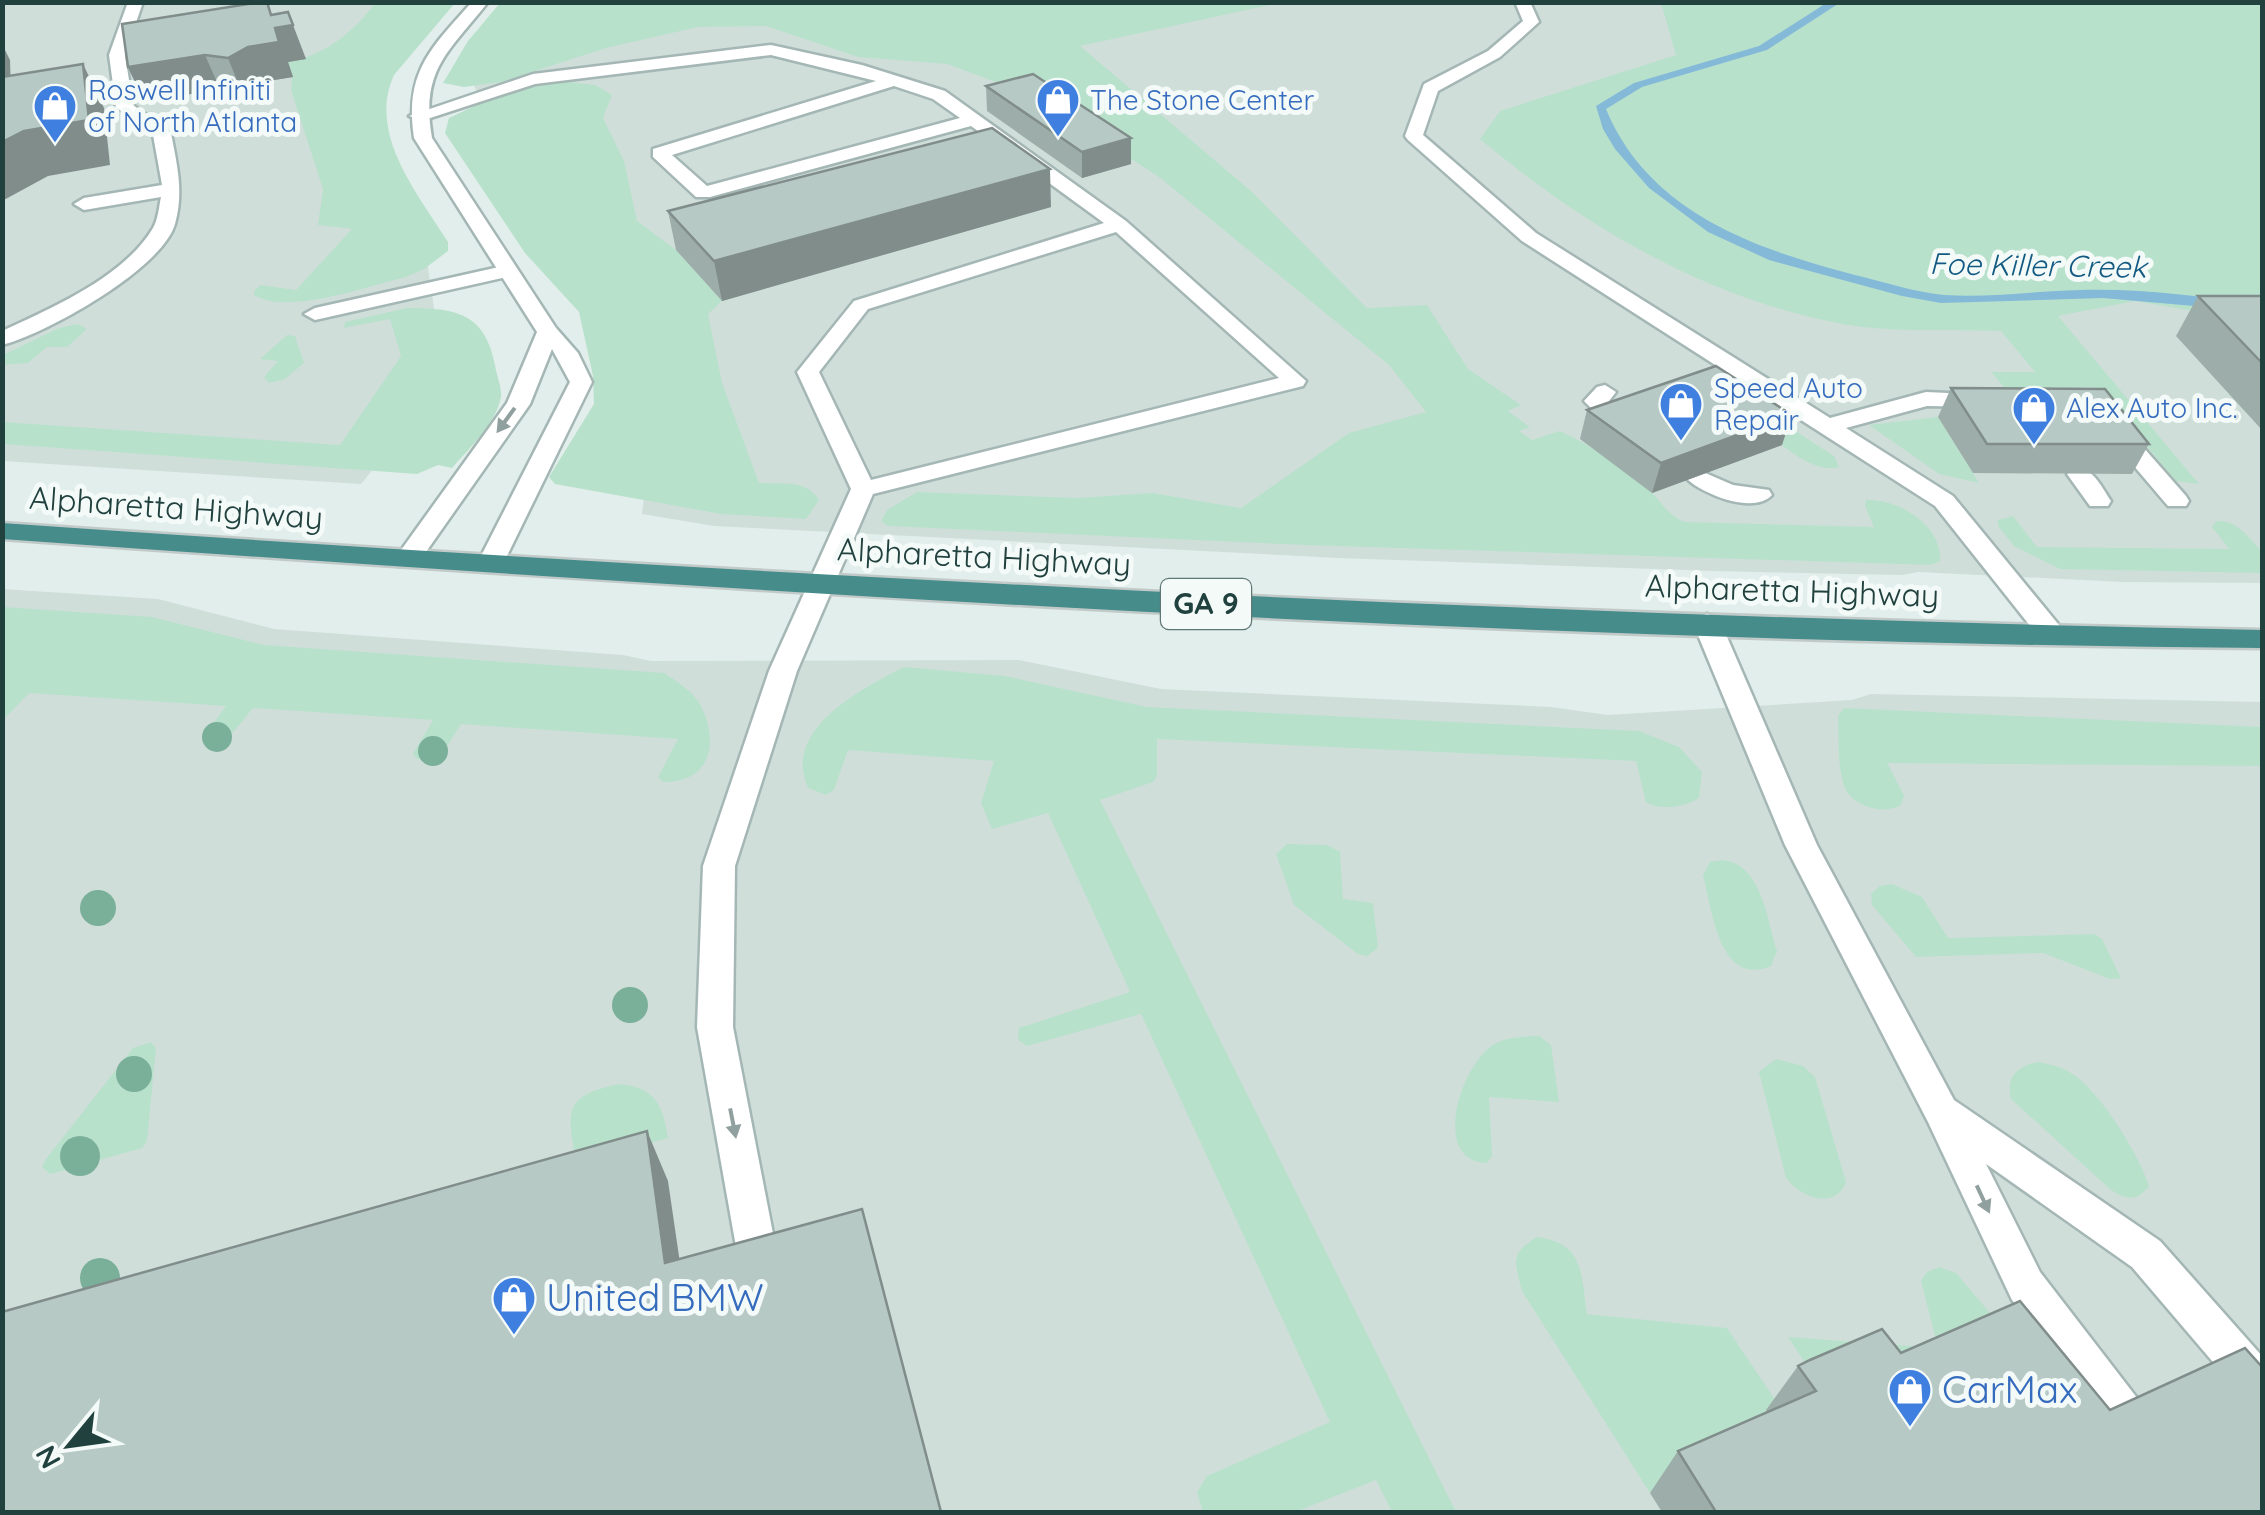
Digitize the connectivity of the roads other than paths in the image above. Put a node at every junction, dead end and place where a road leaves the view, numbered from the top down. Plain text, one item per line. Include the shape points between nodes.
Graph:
1 (136, 2) edge
2 (481, 2) edge
3 (1522, 2) edge
4 (893, 81) junction
5 (418, 116) junction
6 (974, 120) junction
7 (172, 189) junction
8 (84, 204) dead end
9 (1119, 225) junction
10 (508, 271) junction
11 (315, 314) dead end
12 (548, 332) junction
13 (2, 338) edge
14 (1604, 392) dead end
15 (2003, 400) edge
16 (2103, 415) edge
17 (1621, 425) edge
18 (1828, 426) junction
19 (2079, 474) edge
20 (1696, 476) edge
21 (863, 489) junction
22 (1760, 496) dead end
23 (2177, 500) dead end
24 (2099, 501) dead end
25 (2, 531) edge
26 (407, 560) junction
27 (490, 564) junction
28 (823, 584) junction
29 (1706, 623) junction
30 (2053, 636) junction
31 (2262, 639) edge
32 (1941, 1110) junction
33 (764, 1289) edge
34 (2262, 1387) edge
35 (2129, 1422) edge

1 - 7 street via 118,55 125,107 162,134
2 - 5 street via 420,80
3 - 18 street via 1532,22 1494,54 1430,88 1414,136 1529,238
4 - 5 street via 771,50 533,79
4 - 6 street via 939,95
4 - 6 street via 659,152 703,193
5 - 10 street via 423,138
6 - 9 street
7 - 8 street
7 - 13 street via 164,228 122,274 70,308
9 - 21 street via 861,305 808,372
9 - 21 street via 1295,380
10 - 11 street
10 - 12 street
12 -> 26 street via 518,404
12 - 27 street via 580,382
14 - 17 street via 1599,408
15 - 18 street via 1926,400
16 - 23 street
18 - 30 street via 1944,502
19 - 24 street
20 - 22 street via 1728,492
21 - 28 street
25 - 26 highway, Alpharetta Highway / GA 9
26 - 27 highway, Alpharetta Highway / GA 9
27 - 28 highway, Alpharetta Highway / GA 9
28 - 29 highway, Alpharetta Highway / GA 9
28 -> 33 street via 783,671 719,866 714,1027
29 - 30 highway, Alpharetta Highway / GA 9
29 - 32 street via 1801,845
30 - 31 highway, Alpharetta Highway / GA 9
32 - 34 street via 2146,1254
32 -> 35 street via 2026,1286

